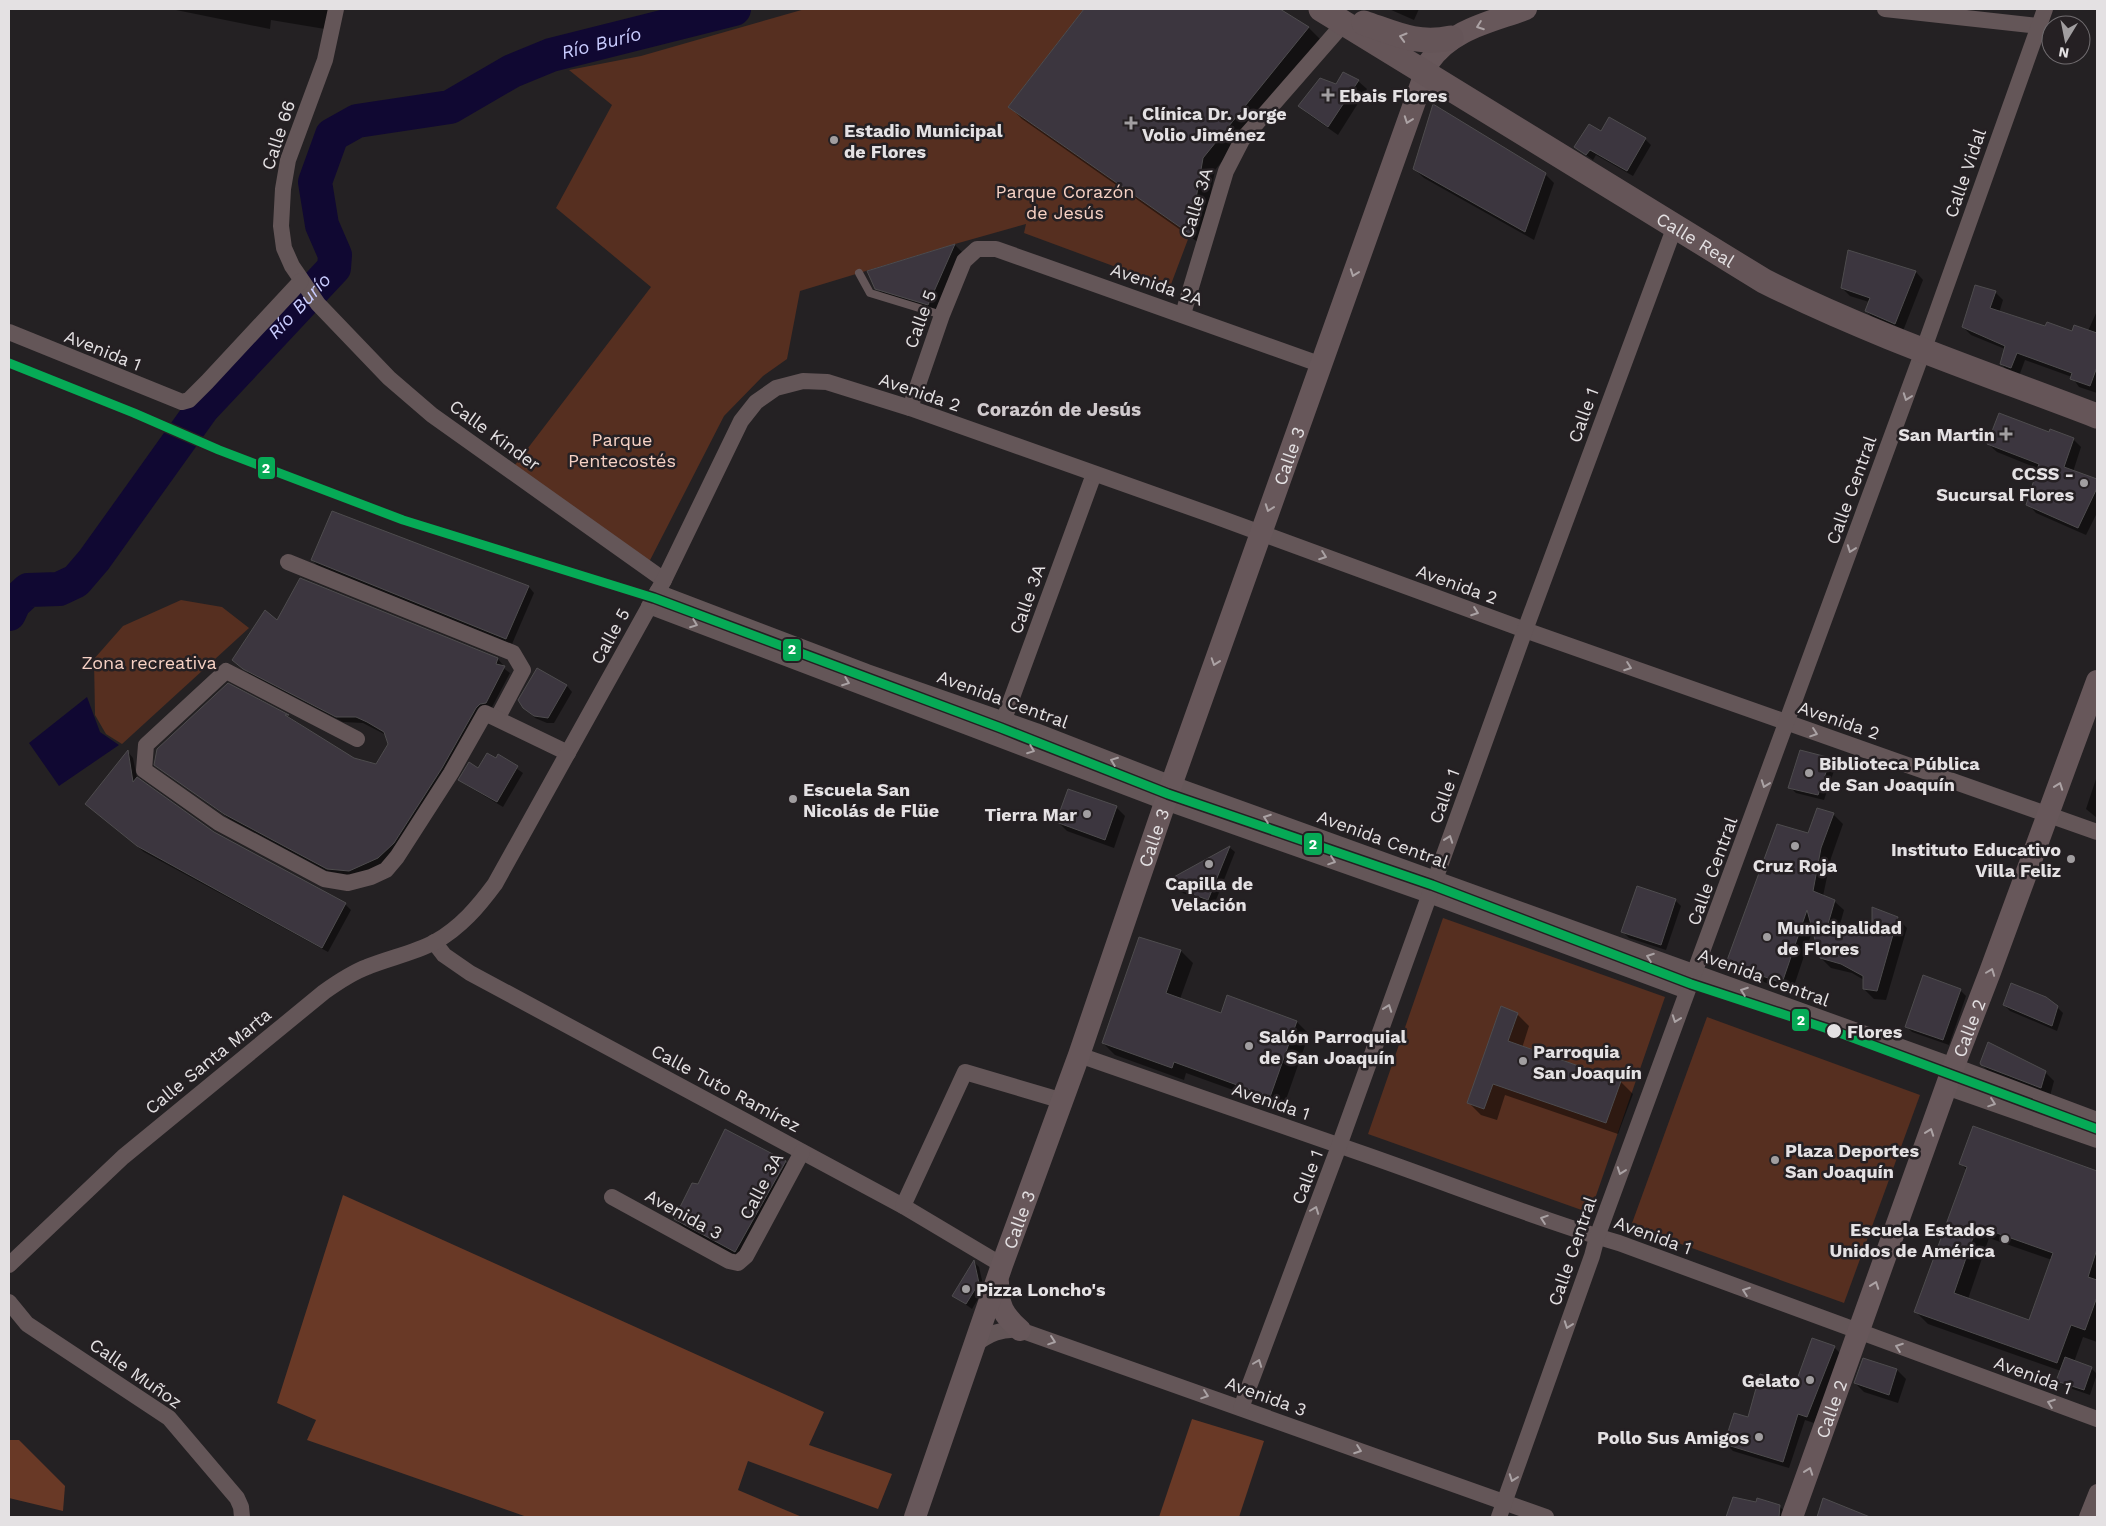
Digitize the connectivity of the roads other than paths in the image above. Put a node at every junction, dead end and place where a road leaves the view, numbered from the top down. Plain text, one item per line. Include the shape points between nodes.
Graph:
1 (336, 9) edge
2 (1321, 9) edge
3 (1526, 9) edge
4 (1885, 9) edge
5 (2045, 9) edge
6 (1345, 22) junction
7 (2038, 26) junction
8 (1451, 38) junction
9 (1425, 74) junction
10 (1675, 226) junction
11 (977, 249) joint
12 (859, 273) dead end
13 (301, 281) junction
14 (318, 304) joint
15 (942, 314) junction
16 (1183, 314) junction
17 (9, 332) edge
18 (1924, 351) junction
19 (1322, 365) junction
20 (802, 381) joint
21 (910, 408) junction
22 (2097, 416) edge
23 (1094, 474) junction
24 (1260, 533) junction
25 (288, 562) dead end
26 (660, 586) junction
27 (649, 606) junction
28 (1525, 630) junction
29 (2097, 681) edge
30 (498, 718) junction
31 (1004, 720) junction
32 (1787, 723) junction
33 (997, 738) junction
34 (357, 739) dead end
35 (568, 753) junction
36 (1168, 793) junction
37 (2048, 815) junction
38 (2097, 832) edge
39 (1435, 879) junction
40 (1429, 895) junction
41 (458, 926) joint
42 (434, 942) junction
43 (1695, 974) junction
44 (1686, 990) junction
45 (1080, 1055) junction
46 (1954, 1066) junction
47 (1946, 1087) junction
48 (1063, 1100) junction
49 (2097, 1120) edge
50 (2097, 1140) edge
51 (1339, 1146) junction
52 (802, 1152) junction
53 (612, 1197) dead end
54 (903, 1206) junction
55 (1597, 1237) junction
56 (738, 1263) joint
57 (9, 1264) edge
58 (1000, 1272) junction
59 (9, 1302) edge
60 (9, 1320) edge
61 (27, 1324) junction
62 (1020, 1330) junction
63 (1859, 1332) junction
64 (974, 1345) junction
65 (1241, 1408) junction
66 (2097, 1419) edge
67 (2097, 1492) edge
68 (1502, 1510) edge
69 (242, 1517) edge
70 (915, 1517) edge
71 (1546, 1517) edge
72 (1792, 1517) edge
73 (2087, 1517) edge

1 - 13 street, Calle 66 via 325,60 288,160 283,189 281,226 284,248
2 - 6 main road, Calle Real
3 -> 8 main road
4 - 7 street
5 - 7 street, Calle Vidal
8 -> 6 main road via 1422,41 1360,22
6 - 9 main road, Calle Real
6 - 16 street, Calle 3A via 1246,135 1235,152 1226,171
7 - 18 street, Calle Vidal
8 - 9 main road, Calle 3 via 1436,52
9 - 10 main road, Calle Real
9 -> 19 main road, Calle 3
10 - 18 main road, Calle Real via 1764,281 1822,310
10 - 28 street, Calle 1
11 - 15 street, Calle 5 via 964,260
11 - 16 street, Avenida 2A via 996,249
12 - 15 lane via 870,293
13 - 14 street, Calle 66
13 - 17 street, Avenida 1 via 207,382 189,400 182,402
14 - 26 street, Calle Kinder via 389,378 432,415
15 - 21 street, Calle 5
16 - 19 street, Avenida 2A
18 - 22 main road, Calle Real
18 -> 32 street, Calle Central
19 -> 24 main road, Calle 3
20 - 21 street, Avenida 2 via 827,382
20 - 26 street, Calle 5 via 776,388 756,402 741,421
21 - 23 street, Avenida 2
23 - 24 street, Avenida 2
23 - 31 street, Calle 3A
24 -> 28 street, Avenida 2
24 -> 36 main road, Calle 3
25 - 30 street via 513,653 523,670
26 - 27 street, Calle 5
26 - 31 street, Avenida Central via 866,672
27 -> 33 street, Avenida Central
27 - 35 street, Calle 5
28 -> 32 street, Avenida 2
39 -> 28 street, Calle 1
37 -> 29 main road, Calle 2
30 - 34 street via 485,713 398,857 386,870 348,883 324,879 219,823 144,770 146,745 226,671
30 - 35 street
31 - 33 street, Calle 3A
36 -> 31 street, Avenida Central
32 -> 37 street, Avenida 2
32 -> 43 street, Calle Central
33 -> 36 street, Avenida Central
35 - 41 street, Calle 5 via 495,884
39 -> 36 street, Avenida Central
36 -> 40 street, Avenida Central
36 - 45 main road, Calle 3
37 - 38 street, Avenida 2
46 -> 37 main road, Calle 2
39 - 40 street, Calle 1
43 -> 39 street, Avenida Central
40 - 44 street, Avenida Central
51 -> 40 street, Calle 1
41 - 42 street, Calle Santa Marta
42 - 52 street, Calle Tuto Ramírez via 444,954 470,973
42 - 57 street, Calle Santa Marta via 367,967 324,992 122,1157
43 - 44 street, Calle Central
46 -> 43 street, Avenida Central
44 -> 55 street, Calle Central
45 - 48 main road, Calle 3
45 - 51 street, Avenida 1
46 - 47 main road, Calle 2
46 - 49 street, Avenida Central
47 -> 50 street
63 -> 47 main road, Calle 2
48 - 54 street via 965,1072
48 - 58 main road, Calle 3
55 -> 51 street, Avenida 1
65 -> 51 street, Calle 1
52 - 54 street, Calle Tuto Ramírez
52 - 56 street, Calle 3A via 746,1256
53 - 56 street, Avenida 3
54 - 58 street, Calle Tuto Ramírez
63 -> 55 street, Avenida 1
55 -> 68 street, Calle Central
58 - 62 main road via 1000,1306 1007,1319
58 - 64 main road, Calle 3
59 - 61 street, Calle Muñoz
60 - 61 street, Calle Muñoz
61 - 69 street, Calle Muñoz via 169,1418 237,1498
62 - 64 street, Avenida 3 via 997,1331
62 -> 65 street, Avenida 3
66 -> 63 street, Avenida 1
72 -> 63 main road, Calle 2
64 - 70 main road, Calle 3
65 -> 68 street, Avenida 3
67 - 73 street
68 - 71 street, Avenida 3

